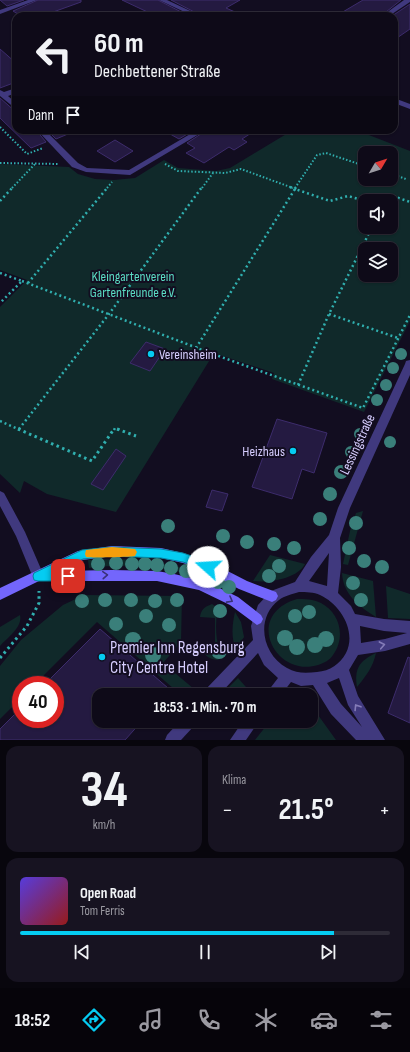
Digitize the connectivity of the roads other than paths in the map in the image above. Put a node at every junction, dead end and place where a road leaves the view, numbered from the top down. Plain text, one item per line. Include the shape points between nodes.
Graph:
1 (34, 0) edge
2 (162, 0) edge
3 (408, 0) edge
4 (0, 12) edge
5 (189, 12) edge
6 (390, 12) edge
7 (12, 91) edge
8 (2, 93) edge
9 (398, 102) edge
10 (12, 103) edge
11 (410, 107) edge
12 (44, 134) edge
13 (196, 134) edge
14 (410, 364) edge
15 (0, 496) edge
16 (334, 538) junction
17 (38, 576) junction
18 (299, 586) junction
19 (0, 594) edge
20 (272, 596) junction
21 (332, 596) junction
22 (257, 619) junction
23 (352, 619) junction
24 (410, 627) edge
25 (410, 638) edge
26 (259, 644) junction
27 (354, 650) junction
28 (342, 668) junction
29 (288, 676) junction
30 (317, 680) junction
31 (216, 688) edge
32 (278, 688) edge
33 (183, 728) edge
34 (246, 728) edge
35 (172, 740) edge
36 (237, 740) edge
37 (365, 740) edge
38 (378, 740) edge

1 - 4 street
2 - 5 street
3 - 6 street
7 - 8 street
8 - 10 street
9 - 11 street
12 - 13 street via 76,165 86,170 121,173 130,173
14 - 16 street, Lessingstraße via 344,508
15 - 17 street via 15,520
16 - 18 street, Lessingstraße
16 - 21 street, Lessingstraße
17 - 19 street
17 - 20 street via 82,555 112,551 161,553 208,567
17 -> 22 street via 112,575 174,579 206,587 234,601
18 - 20 street
18 - 21 street via 322,590
20 - 22 street
21 - 23 street via 344,606
22 - 26 street
23 - 24 street
23 - 27 street via 356,634
27 -> 25 street
26 - 29 street via 265,657 275,668
26 - 31 street
27 - 28 street
28 - 30 street via 331,676
38 -> 28 street via 353,700
29 - 30 street via 302,680
29 - 32 street
30 - 37 street via 336,709
33 - 35 street
34 - 36 street

